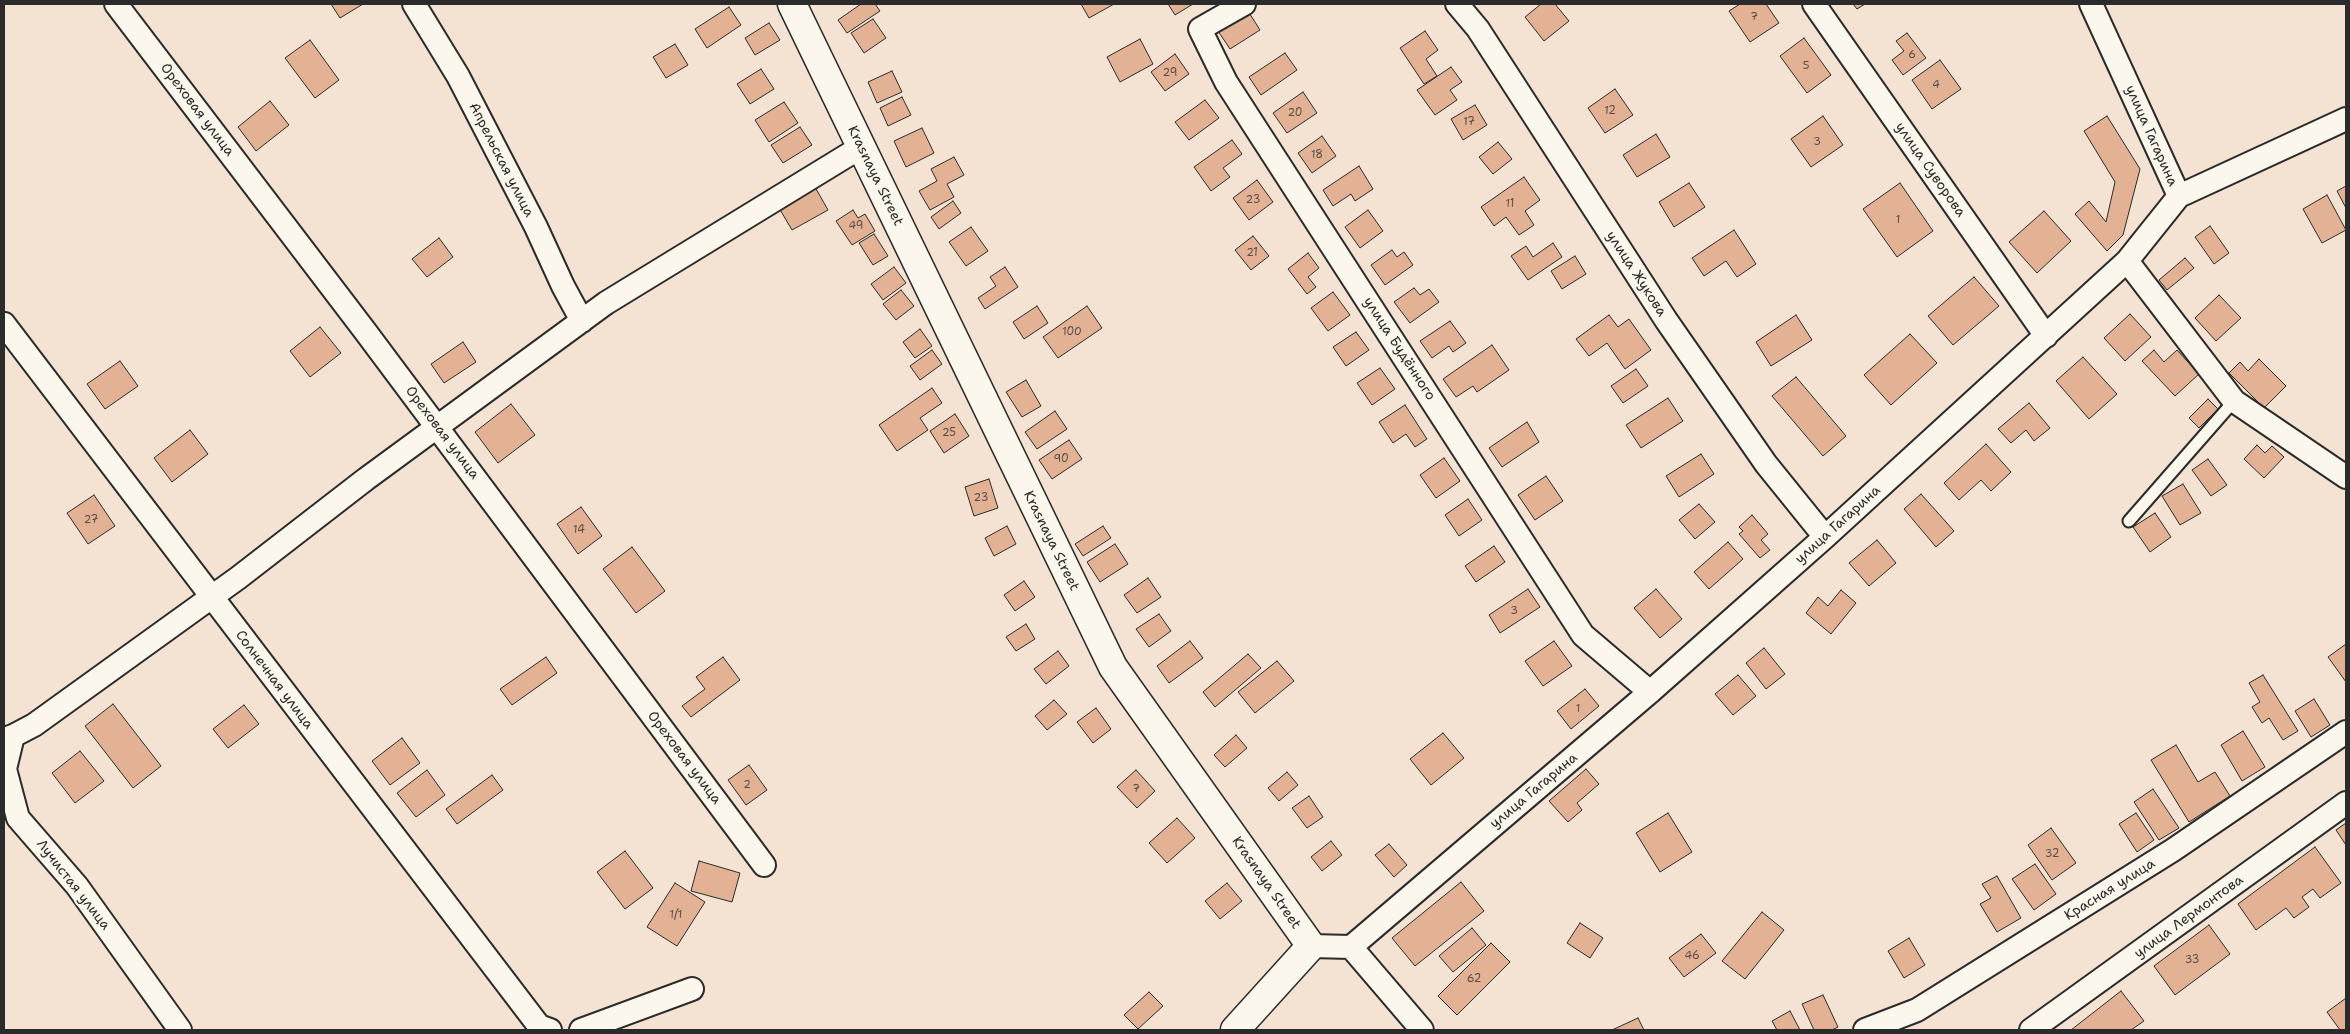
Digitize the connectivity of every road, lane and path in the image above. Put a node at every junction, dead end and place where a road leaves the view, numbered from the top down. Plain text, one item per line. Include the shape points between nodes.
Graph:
1 (116, 4) edge
2 (414, 4) edge
3 (792, 4) edge
4 (1244, 4) edge
5 (1457, 4) edge
6 (1814, 4) edge
7 (2091, 4) edge
8 (2346, 120) edge
9 (861, 147) junction
10 (2179, 196) junction
11 (2127, 260) junction
12 (582, 320) junction
13 (4, 324) edge
14 (2046, 336) junction
15 (2234, 402) junction
16 (437, 427) junction
17 (2346, 477) edge
18 (2129, 521) dead end
19 (1825, 537) junction
20 (211, 597) junction
21 (1650, 692) junction
22 (2346, 732) edge
23 (8, 737) edge
24 (2346, 803) edge
25 (764, 865) dead end
26 (1311, 946) junction
27 (1351, 947) junction
28 (692, 989) dead end
29 (180, 1030) edge
30 (550, 1030) edge
31 (581, 1030) edge
32 (1235, 1030) edge
33 (1422, 1030) edge
34 (1865, 1030) edge
35 (2031, 1030) edge

1 - 16 street, Ореховая улица
2 - 12 street, Апрельская улица via 458,76
3 - 9 main road, Krasnaya Street
4 - 21 street, улица Будённого via 1200,30 1226,82 1583,635
5 - 19 street, улица Жукова via 1478,29 1666,320 1766,464
6 - 14 street, улица Суворова
7 - 10 street, улица Гагарина
8 - 10 street
9 - 12 street
9 - 26 main road, Krasnaya Street via 1112,667
10 - 11 street, улица Гагарина
11 - 14 street, улица Гагарина
11 - 15 street
12 - 16 street
13 - 20 street, Солнечная улица
14 - 19 street, улица Гагарина
15 - 17 street
15 - 18 lane
16 - 20 street
16 - 25 street, Ореховая улица
19 - 21 street, улица Гагарина
20 - 23 street via 34,725
20 - 30 street, Солнечная улица via 539,1026
21 - 27 street, улица Гагарина
22 - 34 street, Красная улица via 2173,850 1917,1010
23 - 29 street, Лучистая улица via 5,769 18,818 77,886
24 - 35 street, улица Лермонтова
26 - 27 street
26 - 32 main road
27 - 33 street
28 - 31 street

